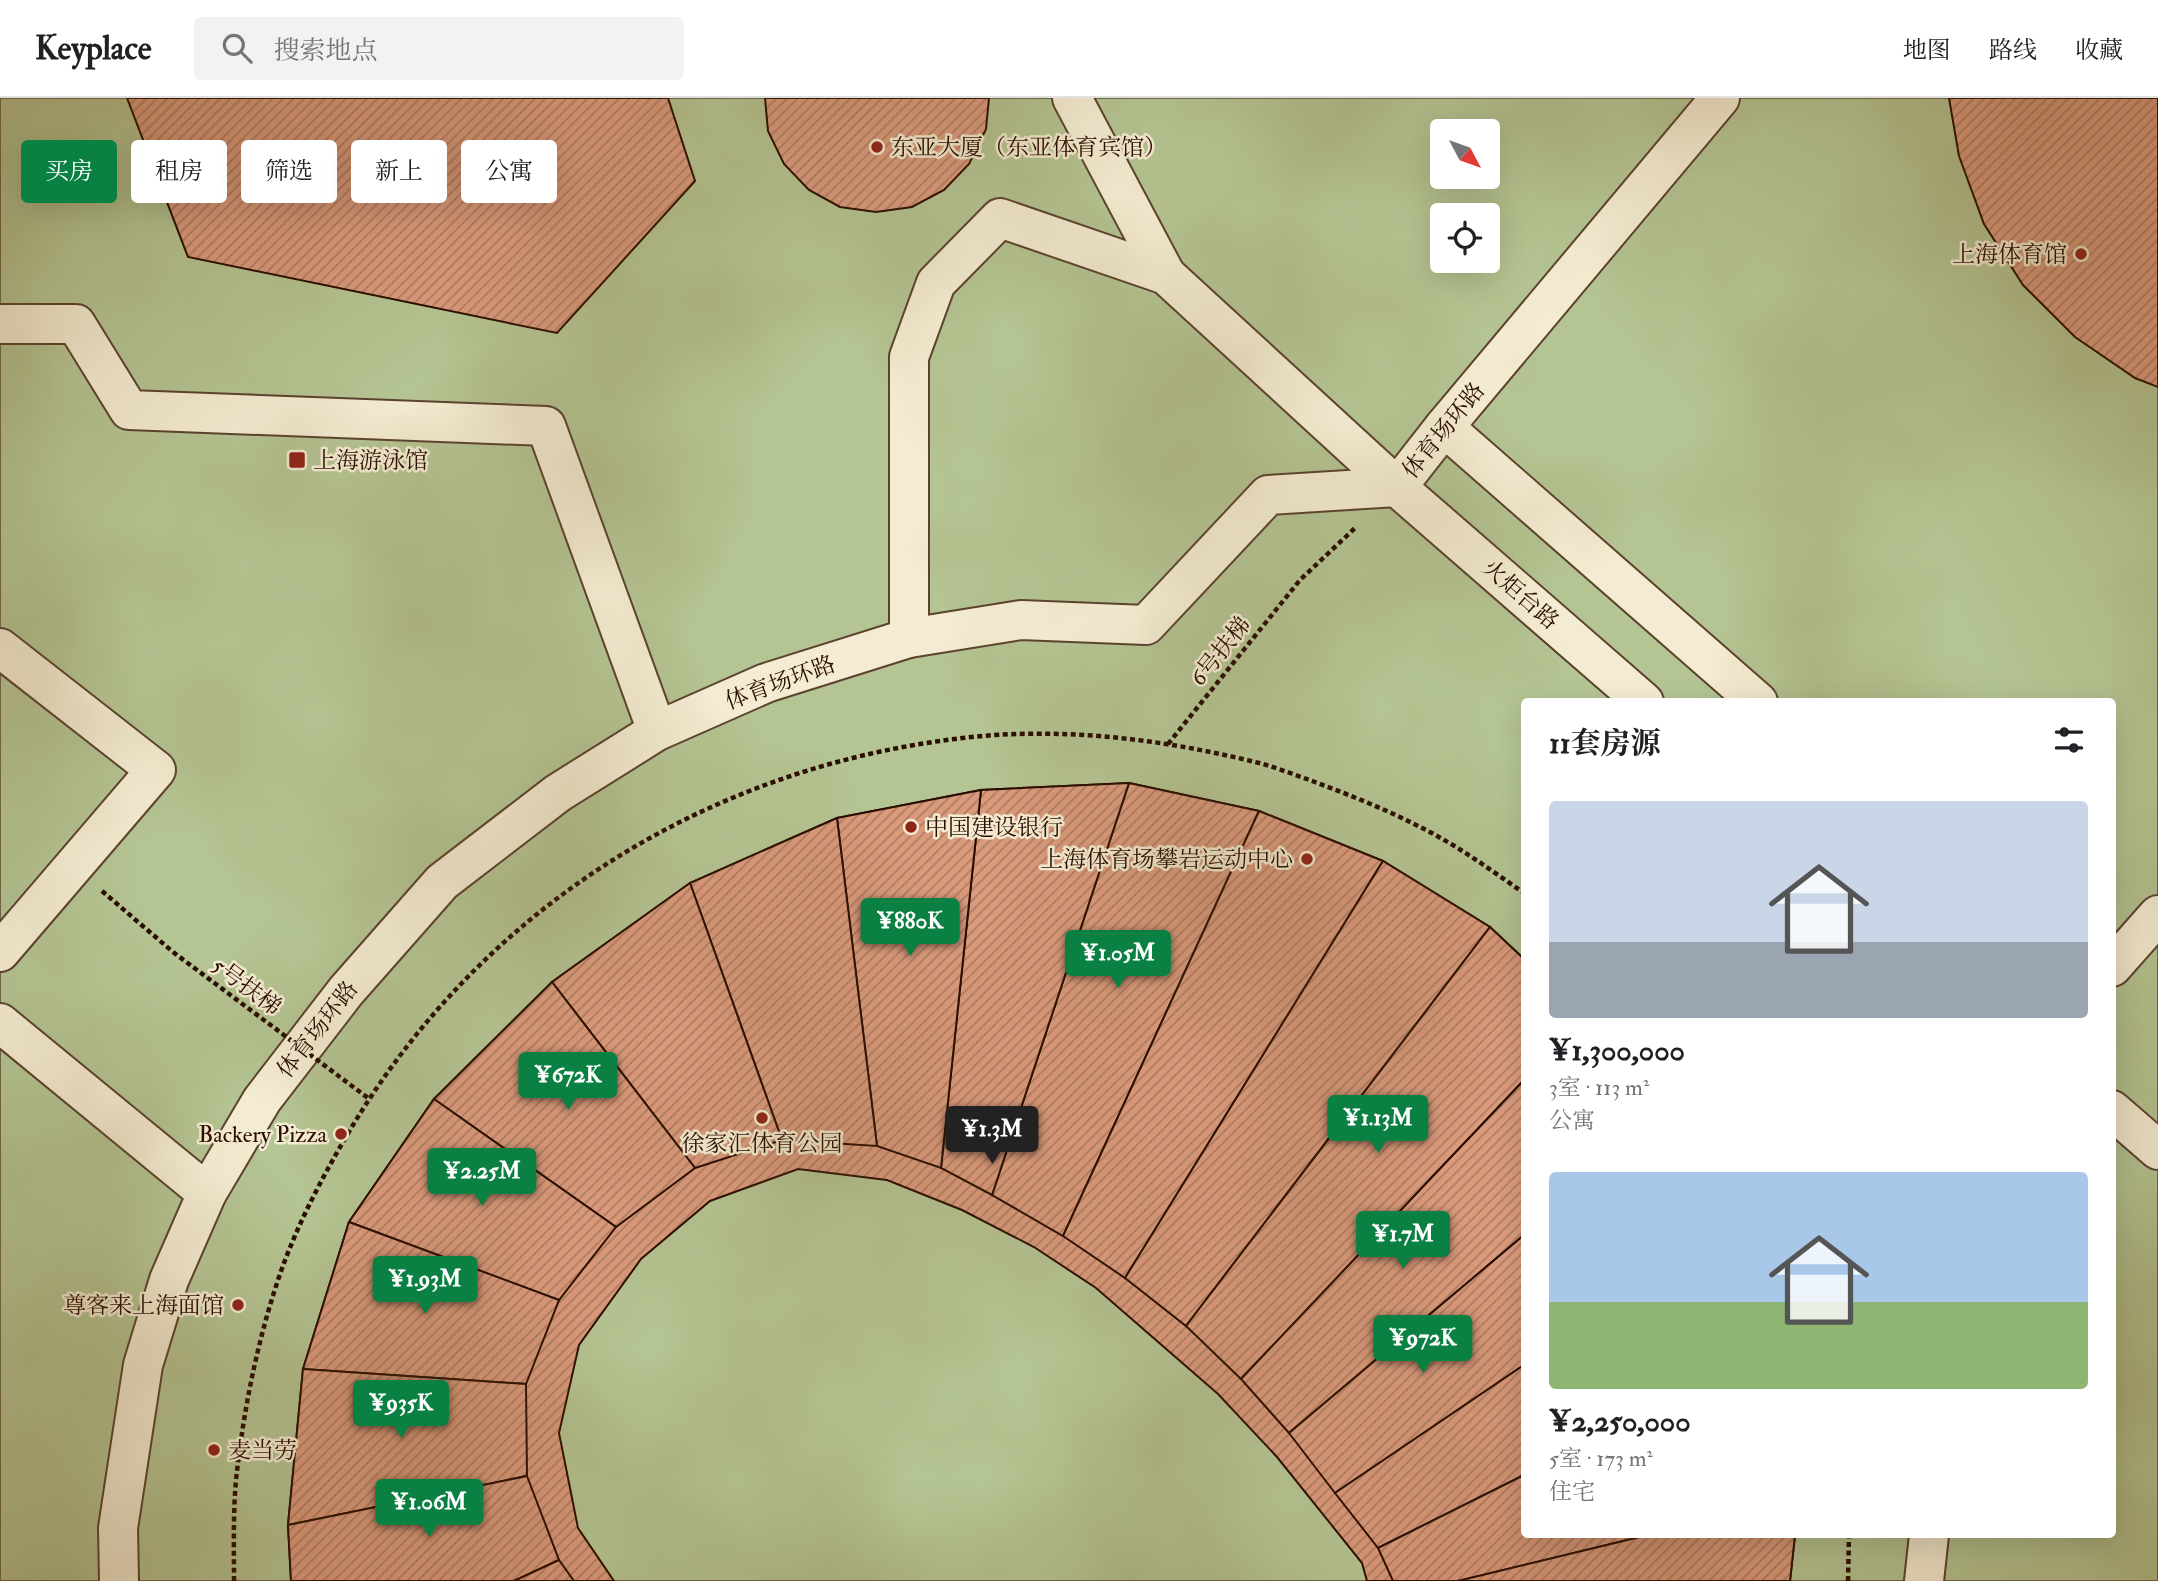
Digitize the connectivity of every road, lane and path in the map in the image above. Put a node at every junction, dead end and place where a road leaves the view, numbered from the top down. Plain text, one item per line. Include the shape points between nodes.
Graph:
1 (1072, 98) edge
2 (1720, 98) edge
3 (1166, 275) junction
4 (0, 324) edge
5 (1444, 427) junction
6 (1397, 487) junction
7 (909, 638) junction
8 (0, 648) edge
9 (1639, 698) edge
10 (1753, 698) edge
11 (657, 732) junction
12 (1168, 744) junction
13 (73, 867) junction
14 (1521, 891) edge
15 (2158, 915) edge
16 (0, 952) edge
17 (2116, 963) edge
18 (0, 1023) edge
19 (368, 1098) junction
20 (2116, 1113) edge
21 (2158, 1150) edge
22 (207, 1193) junction
23 (1849, 1538) edge
24 (1929, 1538) edge
25 (119, 1581) edge
26 (234, 1581) edge
27 (1848, 1581) edge
28 (1924, 1581) edge

1 - 3 lane
2 - 5 lane, 体育场环路
3 - 6 lane, 火炬台路
3 - 7 lane via 1000,218 936,283 909,357
4 - 11 lane via 76,324 129,410 546,426
5 - 6 lane, 体育场环路
5 - 10 lane
6 - 7 lane, 体育场环路 via 1268,495 1146,625 1021,620
6 - 9 lane, 火炬台路
6 - 12 path, 6号扶梯 via 1300,580
7 - 11 lane, 体育场环路 via 766,683
8 - 13 lane via 156,770
11 - 22 lane, 体育场环路 via 558,793 442,882 346,991 262,1100
12 - 14 path via 1267,765 1363,800 1455,846
12 - 19 path via 1076,735 984,736 892,749 803,771 717,804 635,846 558,897 487,956 424,1024
13 - 16 lane
13 - 19 path, 5号扶梯, bridge via 173,952
15 - 17 lane
18 - 22 lane
19 - 26 path via 317,1187 274,1295 250,1382 236,1484
20 - 21 lane
22 - 25 lane, 体育场环路 via 169,1280 143,1365 118,1528
23 - 27 path
24 - 28 lane

